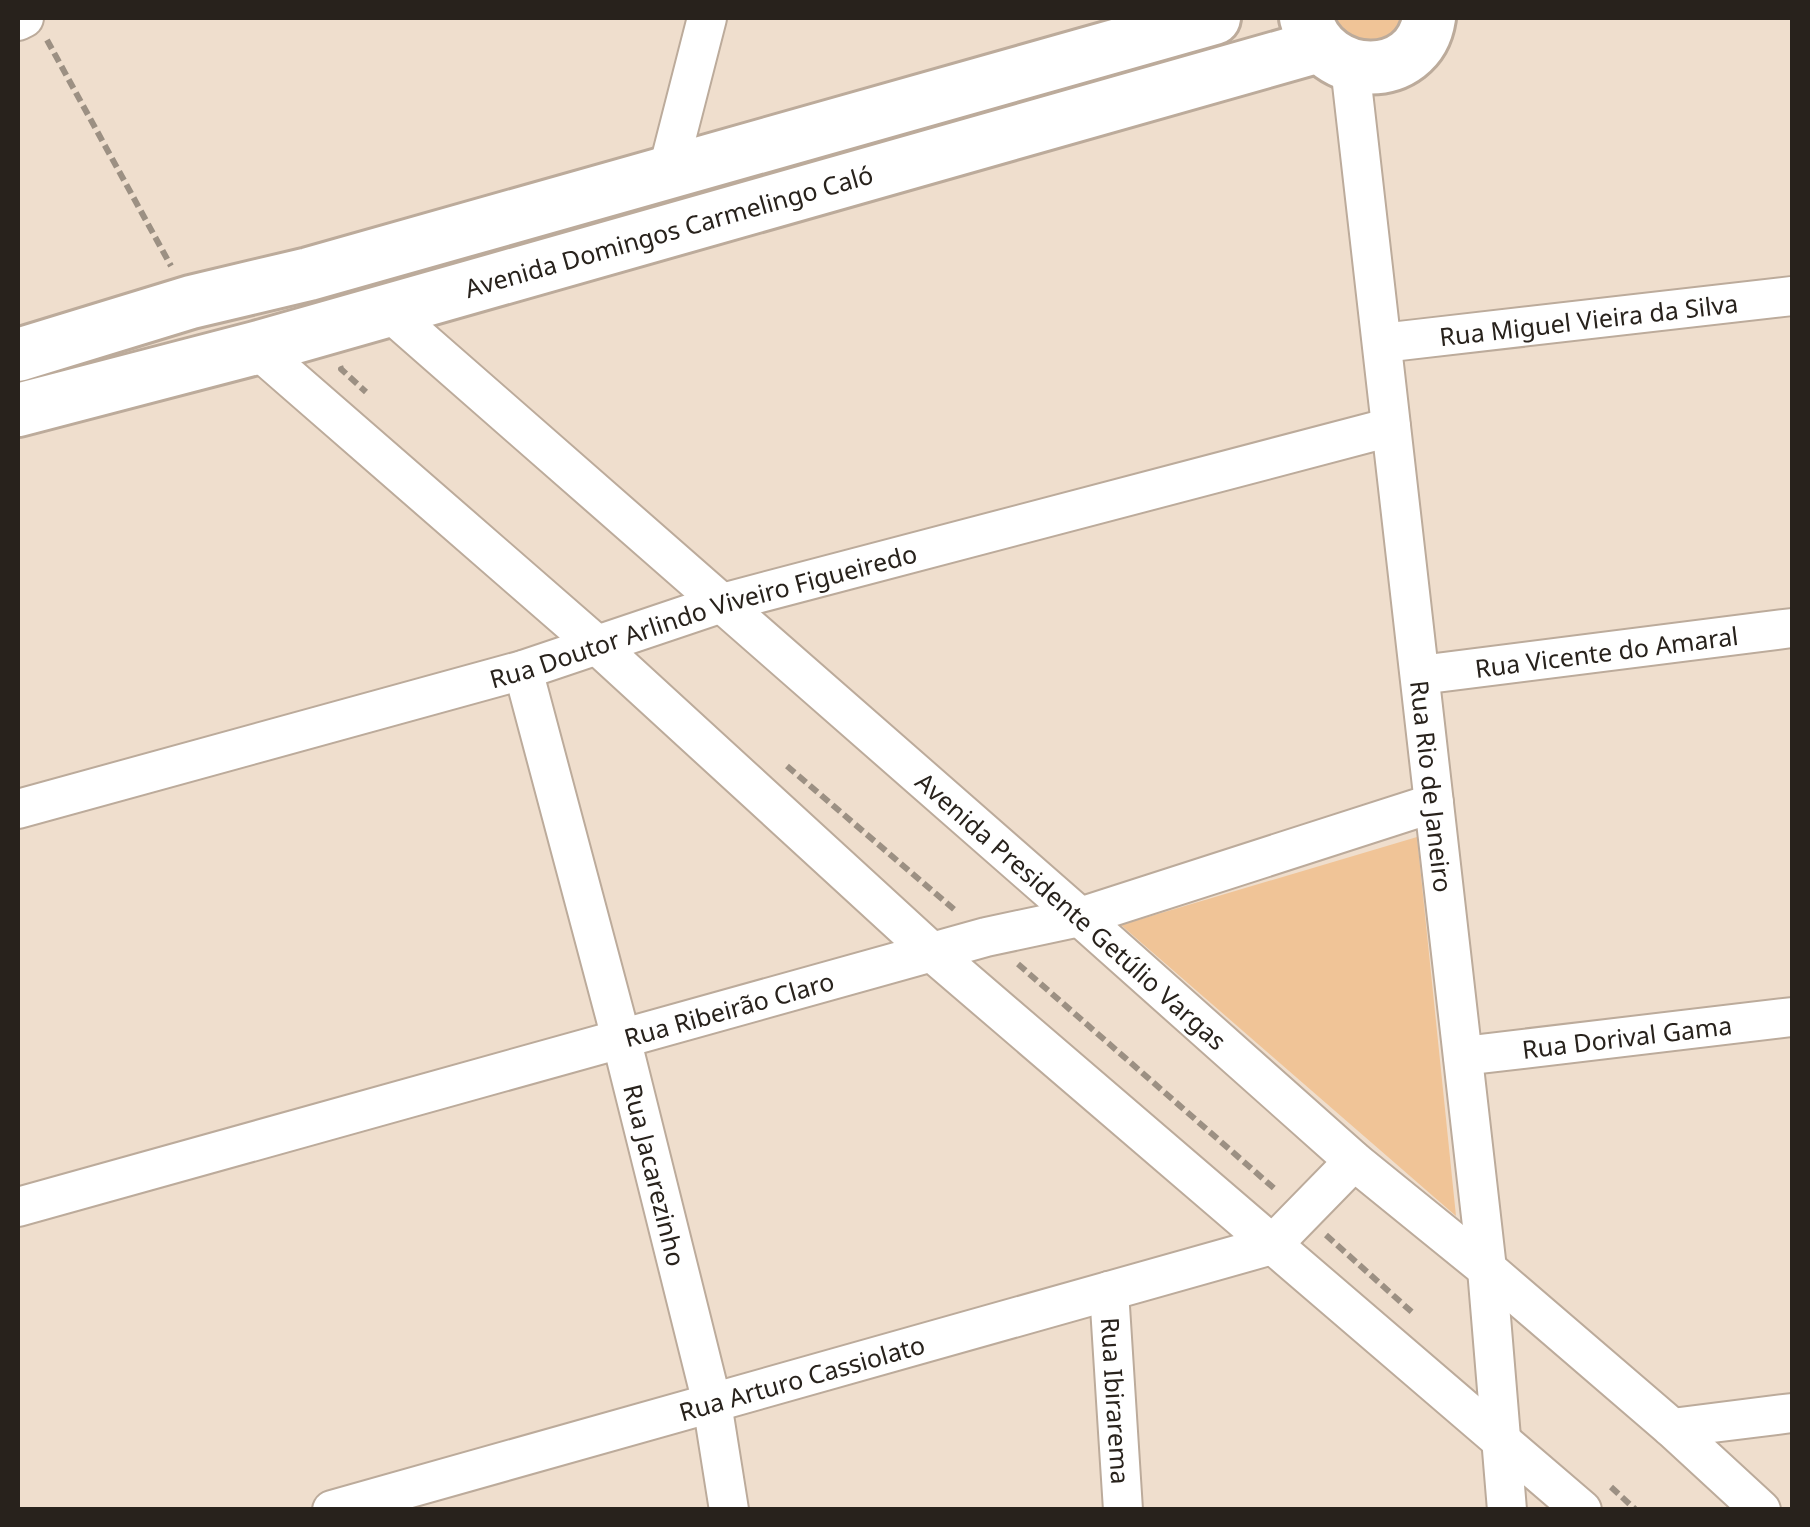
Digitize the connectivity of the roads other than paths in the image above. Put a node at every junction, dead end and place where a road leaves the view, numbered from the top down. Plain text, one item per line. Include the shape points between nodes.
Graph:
1 (708, 18) edge
2 (1214, 18) edge
3 (1428, 18) edge
4 (1325, 43) edge
5 (668, 170) junction
6 (309, 274) junction
7 (1792, 296) edge
8 (386, 310) junction
9 (1382, 343) junction
10 (256, 348) junction
11 (18, 355) edge
12 (18, 410) edge
13 (1391, 427) junction
14 (722, 603) junction
15 (1792, 628) edge
16 (596, 645) junction
17 (523, 670) junction
18 (1420, 675) junction
19 (1434, 803) junction
20 (18, 808) edge
21 (1080, 917) junction
22 (933, 953) junction
23 (1792, 1017) edge
24 (621, 1038) junction
25 (1463, 1056) junction
26 (1354, 1161) junction
27 (18, 1207) edge
28 (1272, 1245) junction
29 (1488, 1269) junction
30 (1109, 1291) junction
31 (712, 1403) junction
32 (1792, 1414) edge
33 (1672, 1428) junction
34 (1501, 1438) junction
35 (332, 1510) edge
36 (729, 1510) edge
37 (1123, 1510) edge
38 (1507, 1510) edge
39 (1582, 1510) edge
40 (1761, 1510) edge

1 - 5 street
2 - 5 street
3 - 4 street, Avenida Domingos Carmelingo Caló via 1416,46 1374,68
4 - 8 street, Avenida Domingos Carmelingo Caló
4 - 9 street, Rua Rio de Janeiro
5 - 6 street
6 - 10 street via 271,315
6 - 11 street
7 - 9 street, Rua Miguel Vieira da Silva
8 - 10 street, Avenida Domingos Carmelingo Caló
8 - 14 street, Avenida Presidente Getúlio Vargas
9 - 13 street, Rua Rio de Janeiro
10 - 12 street, Avenida Domingos Carmelingo Caló
10 - 16 street
13 - 14 street, Rua Doutor Arlindo Viveiro Figueiredo
13 - 18 street, Rua Rio de Janeiro
14 - 16 street, Rua Doutor Arlindo Viveiro Figueiredo
14 - 21 street, Avenida Presidente Getúlio Vargas
15 - 18 street, Rua Vicente do Amaral
16 - 17 street, Rua Doutor Arlindo Viveiro Figueiredo
16 - 22 street
17 - 20 street, Rua Doutor Arlindo Viveiro Figueiredo
17 - 24 street, Rua Jacarezinho
18 - 19 street, Rua Rio de Janeiro
19 - 21 street, Rua Ribeirão Claro
19 - 25 street, Rua Rio de Janeiro
21 - 22 street, Rua Ribeirão Claro
21 - 26 street, Avenida Presidente Getúlio Vargas
22 - 24 street, Rua Ribeirão Claro
22 - 28 street
23 - 25 street, Rua Dorival Gama
24 - 27 street, Rua Ribeirão Claro
24 - 31 street, Rua Jacarezinho
25 - 29 street, Rua Rio de Janeiro
26 - 28 street
26 - 29 street, Avenida Presidente Getúlio Vargas
28 - 30 street, Rua Arturo Cassiolato
28 - 34 street
29 - 33 street, Avenida Presidente Getúlio Vargas
29 - 34 street, Rua Rio de Janeiro
30 - 31 street, Rua Arturo Cassiolato
30 - 37 street, Rua Ibirarema
31 - 35 street, Rua Arturo Cassiolato
31 - 36 street, Rua Jacarezinho
32 - 33 street
33 - 40 street, Avenida Presidente Getúlio Vargas
34 - 38 street, Rua Rio de Janeiro
34 - 39 street

